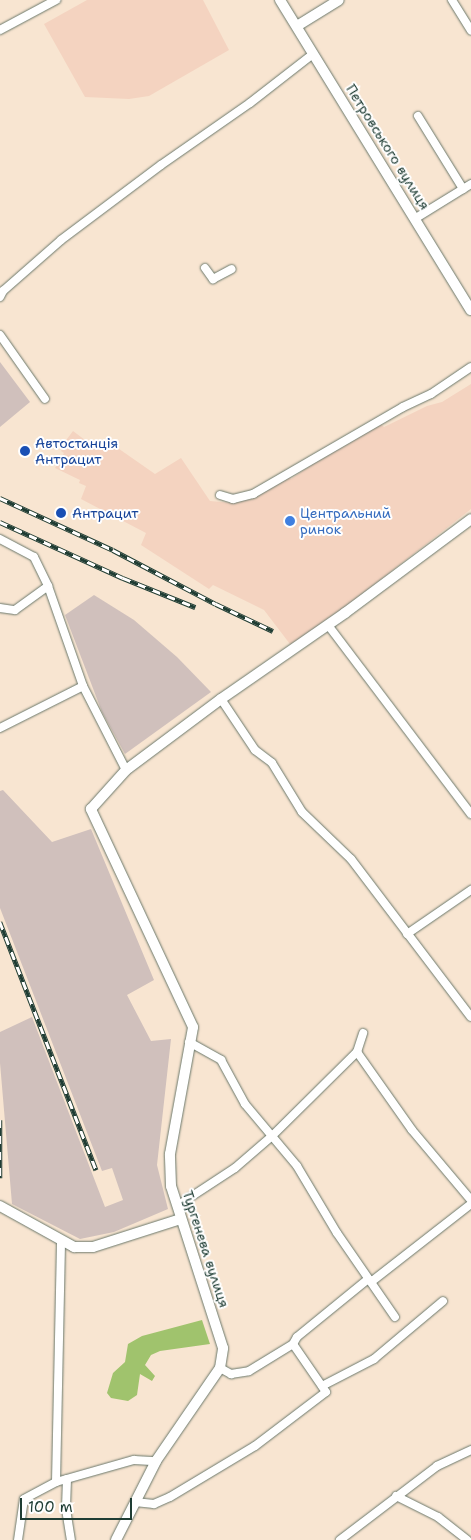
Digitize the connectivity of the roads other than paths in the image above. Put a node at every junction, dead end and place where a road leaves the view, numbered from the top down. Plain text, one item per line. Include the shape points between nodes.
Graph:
1 (56, 0) edge
2 (280, 0) edge
3 (339, 0) edge
4 (452, 0) edge
5 (296, 26) junction
6 (0, 30) edge
7 (471, 30) edge
8 (313, 54) junction
9 (418, 116) dead end
10 (471, 184) edge
11 (463, 189) junction
12 (416, 218) junction
13 (205, 268) dead end
14 (232, 269) dead end
15 (0, 297) edge
16 (471, 310) edge
17 (0, 335) edge
18 (471, 367) edge
19 (46, 399) dead end
20 (220, 495) dead end
21 (471, 520) edge
22 (0, 538) edge
23 (48, 586) junction
24 (0, 608) edge
25 (328, 625) junction
26 (83, 686) junction
27 (221, 699) junction
28 (0, 728) edge
29 (126, 770) junction
30 (471, 814) edge
31 (471, 890) edge
32 (407, 934) junction
33 (471, 1017) edge
34 (362, 1032) dead end
35 (189, 1042) junction
36 (357, 1052) junction
37 (272, 1136) junction
38 (471, 1202) edge
39 (0, 1206) edge
40 (177, 1206) junction
41 (180, 1219) junction
42 (60, 1240) junction
43 (370, 1281) junction
44 (443, 1301) dead end
45 (395, 1317) dead end
46 (293, 1344) junction
47 (220, 1368) junction
48 (322, 1386) junction
49 (471, 1450) edge
50 (156, 1462) junction
51 (67, 1479) junction
52 (56, 1482) junction
53 (396, 1496) junction
54 (135, 1502) junction
55 (18, 1540) edge
56 (71, 1540) edge
57 (116, 1540) edge
58 (340, 1540) edge
59 (467, 1540) edge

1 - 6 street
2 - 5 street, Петровського вулиця
3 - 5 street
4 - 7 street
5 - 8 street, Петровського вулиця
8 - 12 street, Петровського вулиця
8 - 15 street via 61,240
9 - 11 street
10 - 11 street
11 - 12 street
12 - 16 street, Петровського вулиця
13 - 14 street via 213,279
17 - 19 street
18 - 20 street via 431,394 253,494 232,499
21 - 25 street
22 - 23 street via 34,558
23 - 24 street via 16,610
23 - 26 street
25 - 27 street
25 - 30 street
26 - 28 street
26 - 29 street
27 - 29 street
27 - 32 street via 255,750 272,764 302,812 351,859
29 - 35 street, Тургенева вулиця via 91,809 193,1027
31 - 32 street
32 - 33 street
34 - 36 street
35 - 37 street via 220,1060 245,1104
35 - 40 street, Тургенева вулиця via 170,1154
36 - 37 street
36 - 38 street via 412,1130
37 - 40 street via 235,1168
37 - 43 street via 297,1166
38 - 43 street
39 - 42 street
40 - 41 street, Тургенева вулиця
41 - 42 street via 93,1247 74,1247
41 - 47 street, Тургенева вулиця via 223,1348
42 - 52 street
43 - 45 street
43 - 46 street via 297,1337
44 - 48 street via 374,1359
46 - 47 street via 250,1371 231,1374
46 - 48 street
47 - 50 street
48 - 54 street via 326,1392 255,1446 154,1504
49 - 53 street via 437,1466
50 - 51 street via 134,1460
50 - 54 street
51 - 52 street
51 - 56 street via 66,1509
52 - 55 street via 24,1499
53 - 58 street
53 - 59 street via 438,1516
54 - 57 street

